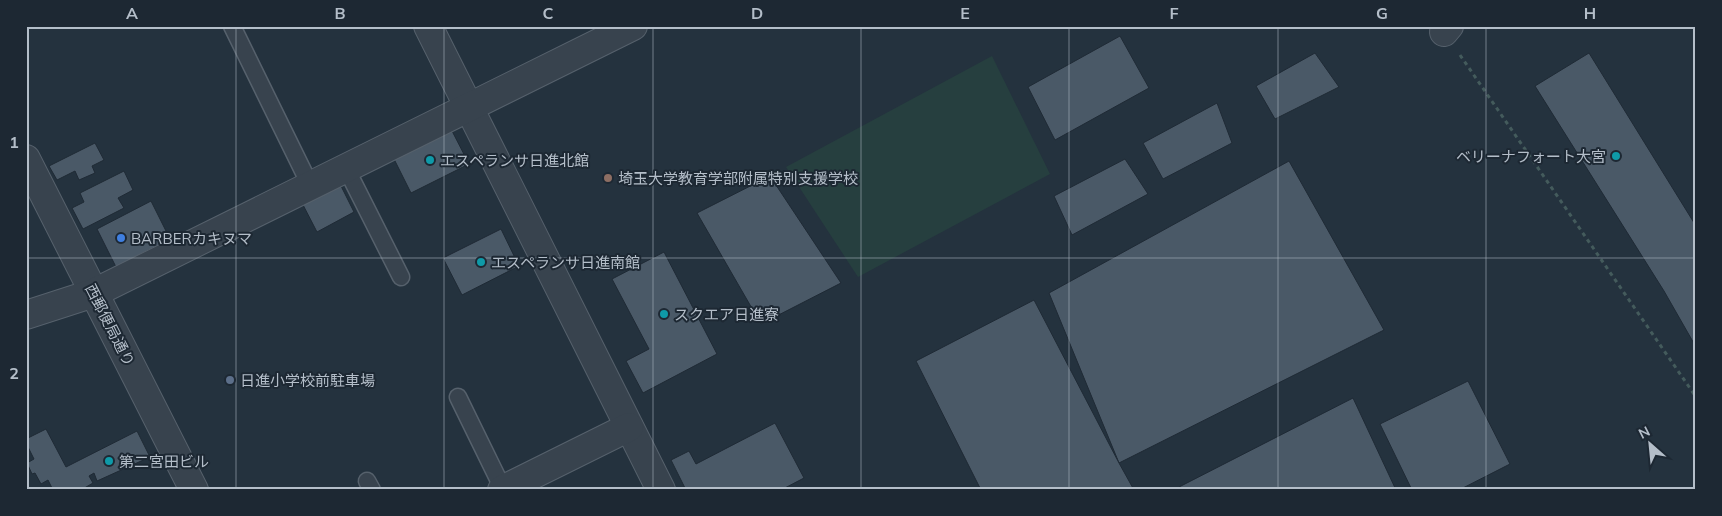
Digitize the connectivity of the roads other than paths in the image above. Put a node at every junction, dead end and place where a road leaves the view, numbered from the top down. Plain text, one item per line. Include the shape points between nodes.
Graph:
1 (232, 26) edge
2 (428, 26) edge
3 (633, 26) edge
4 (468, 107) junction
5 (26, 159) edge
6 (346, 168) junction
7 (310, 185) junction
8 (401, 277) dead end
9 (94, 292) junction
10 (26, 315) edge
11 (458, 397) dead end
12 (629, 427) junction
13 (503, 489) edge
14 (194, 490) edge
15 (661, 490) edge

1 - 7 lane
2 - 4 street
3 - 4 street
4 - 6 street
4 - 12 street
5 - 9 street, 西郵便局通り
6 - 7 street
6 - 8 lane
7 - 9 street
9 - 10 street
9 - 14 street, 西郵便局通り
11 - 13 lane
12 - 13 street
12 - 15 street

